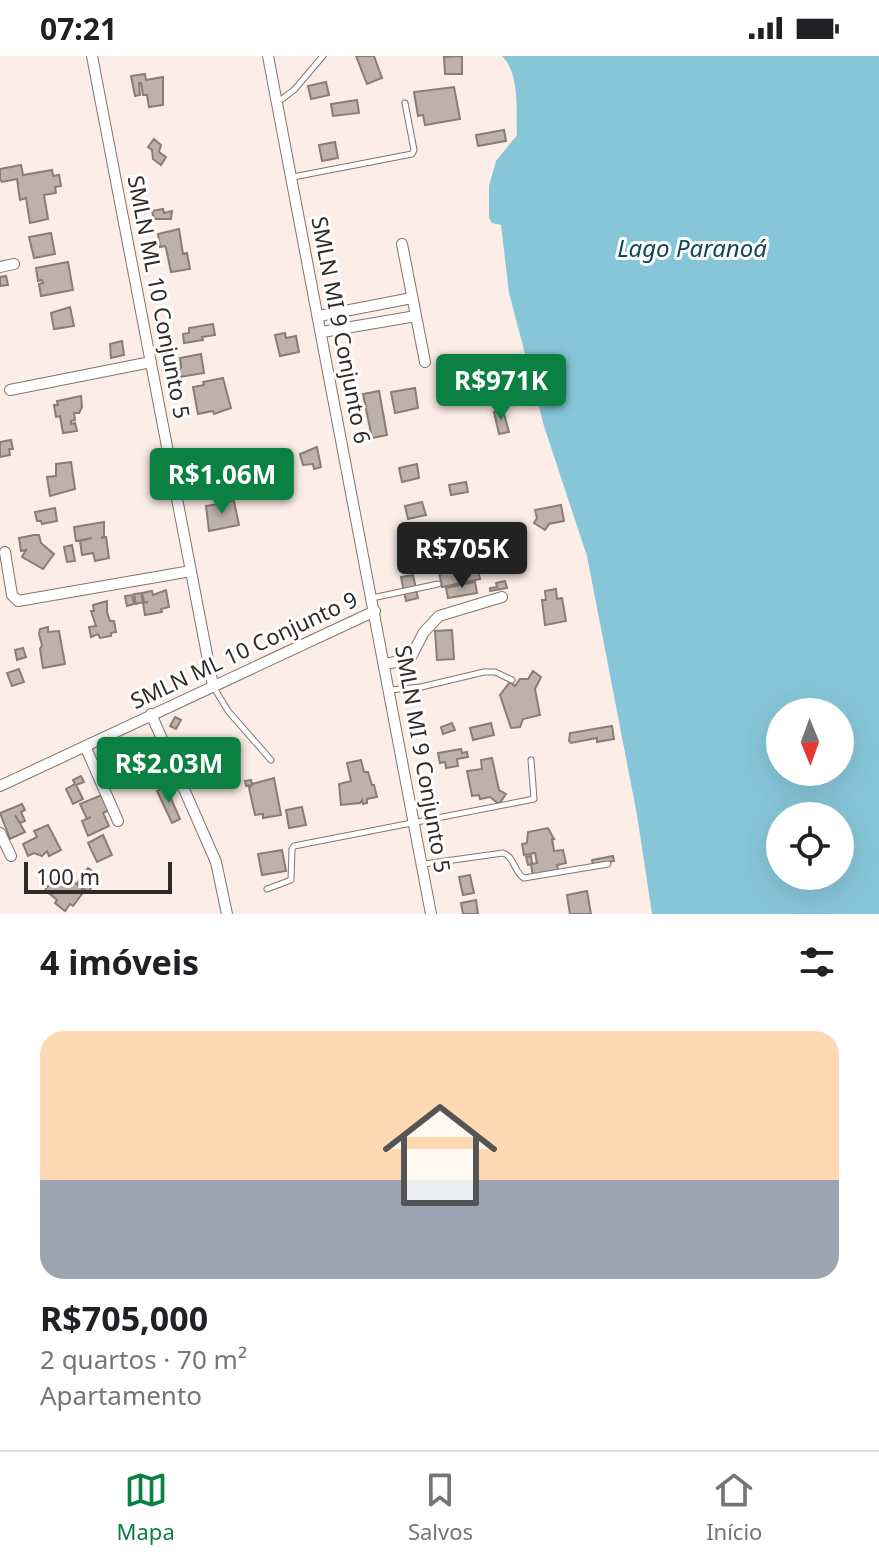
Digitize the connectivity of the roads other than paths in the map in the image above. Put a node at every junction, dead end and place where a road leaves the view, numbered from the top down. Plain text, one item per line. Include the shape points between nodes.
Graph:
1 (92, 56) edge
2 (268, 56) edge
3 (323, 56) edge
4 (277, 103) junction
5 (405, 103) dead end
6 (292, 177) junction
7 (402, 244) dead end
8 (14, 264) dead end
9 (0, 267) edge
10 (412, 298) junction
11 (319, 316) junction
12 (416, 316) junction
13 (322, 332) junction
14 (151, 362) junction
15 (425, 362) dead end
16 (10, 390) dead end
17 (5, 552) dead end
18 (191, 571) junction
19 (438, 584) dead end
20 (502, 597) dead end
21 (372, 598) junction
22 (375, 611) junction
23 (385, 664) junction
24 (512, 680) dead end
25 (213, 686) junction
26 (390, 690) junction
27 (151, 714) junction
28 (85, 746) junction
29 (271, 760) dead end
30 (531, 760) dead end
31 (0, 786) edge
32 (118, 821) dead end
33 (414, 821) junction
34 (0, 833) edge
35 (11, 856) dead end
36 (608, 864) dead end
37 (422, 865) junction
38 (267, 889) dead end
39 (227, 914) edge
40 (431, 914) edge

1 - 14 street, SMLN ML 10 Conjunto 5
2 - 4 street, SMLN MI 9 Conjunto 6
3 - 4 lane
4 - 6 street, SMLN MI 9 Conjunto 6
5 - 6 lane via 412,154
6 - 11 street, SMLN MI 9 Conjunto 6
7 - 10 street
8 - 9 street
10 - 11 street
10 - 12 street
11 - 13 street, SMLN MI 9 Conjunto 6
12 - 13 street
12 - 15 street
13 - 21 street, SMLN MI 9 Conjunto 6
14 - 16 street
14 - 18 street, SMLN ML 10 Conjunto 5
17 - 18 street via 12,595 18,601
18 - 25 street, SMLN ML 10 Conjunto 5
19 - 21 lane
20 - 23 street via 439,616 410,659
21 - 22 street, SMLN MI 9 Conjunto 6
22 - 23 street, SMLN MI 9 Conjunto 5
22 - 25 street, SMLN ML 10 Conjunto 9
23 - 26 street, SMLN MI 9 Conjunto 5
24 - 26 lane via 484,672
25 - 27 street, SMLN ML 10 Conjunto 9
25 - 29 lane
26 - 33 street, SMLN MI 9 Conjunto 5
27 - 28 street, SMLN ML 10 Conjunto 9
27 - 39 street via 216,862
28 - 31 street, SMLN ML 10 Conjunto 9
28 - 32 street
30 - 33 lane via 534,799
33 - 37 street, SMLN MI 9 Conjunto 5
33 - 38 lane via 293,846 291,880
34 - 35 street
36 - 37 lane via 524,878 503,853
37 - 40 street, SMLN MI 9 Conjunto 5

